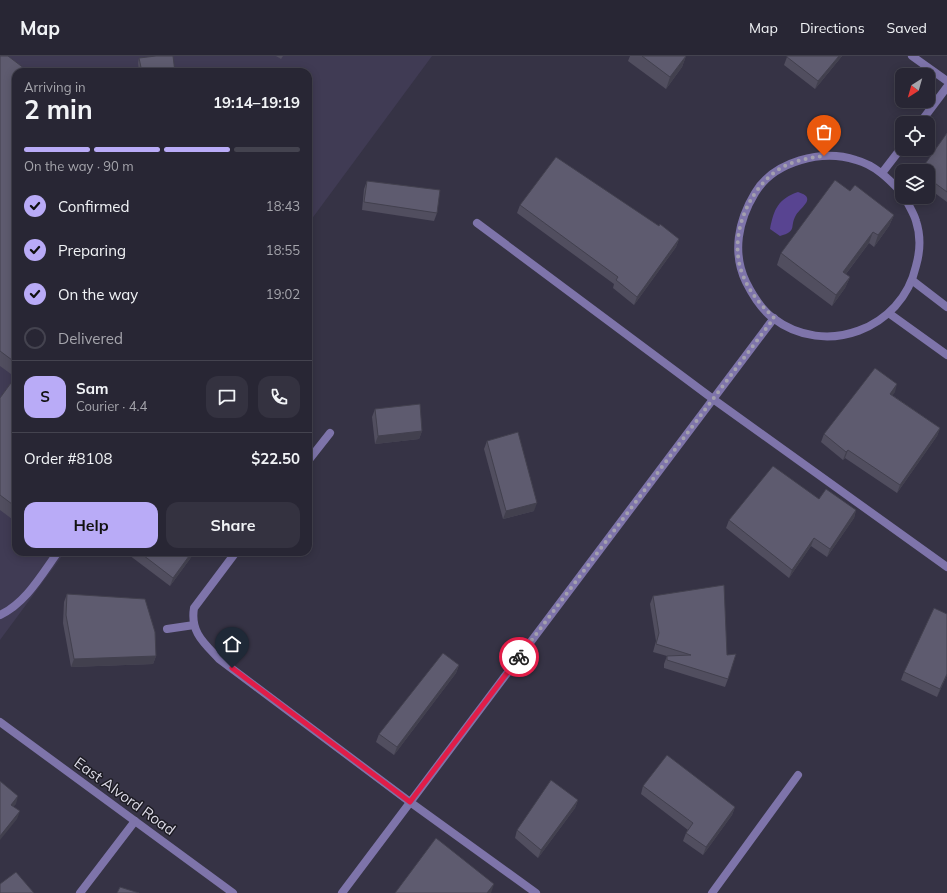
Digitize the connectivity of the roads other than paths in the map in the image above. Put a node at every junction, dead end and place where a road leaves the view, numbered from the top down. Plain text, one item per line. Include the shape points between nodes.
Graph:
1 (912, 56) edge
2 (947, 81) edge
3 (947, 87) edge
4 (925, 116) edge
5 (895, 156) edge
6 (882, 173) junction
7 (895, 186) edge
8 (907, 204) edge
9 (478, 223) dead end
10 (913, 281) junction
11 (947, 307) edge
12 (890, 314) junction
13 (774, 318) junction
14 (947, 355) edge
15 (713, 399) junction
16 (330, 433) dead end
17 (312, 456) edge
18 (55, 556) edge
19 (233, 556) edge
20 (947, 567) edge
21 (0, 615) edge
22 (194, 625) junction
23 (167, 629) dead end
24 (0, 722) edge
25 (798, 775) dead end
26 (410, 802) junction
27 (135, 822) junction
28 (80, 893) edge
29 (233, 893) edge
30 (342, 893) edge
31 (536, 893) edge
32 (712, 893) edge

1 - 2 street
3 - 4 street
5 - 6 street
6 - 7 street
6 - 13 street via 857,160 830,155 801,159 776,172 756,192 742,217 738,244 742,272 754,298
8 - 10 street via 916,222 920,252
9 - 15 street
10 - 11 street
10 - 12 street via 903,299
12 - 13 street via 863,330 833,337 801,333
12 - 14 street
13 - 15 street
15 - 20 street
15 - 26 street
16 - 17 street
18 - 21 street via 24,597
19 - 22 street via 194,608
22 - 23 street
22 - 26 street via 202,642 219,658
24 - 27 street, East Alvord Road
25 - 32 street
26 - 30 street
26 - 31 street
27 - 28 street
27 - 29 street, East Alvord Road

